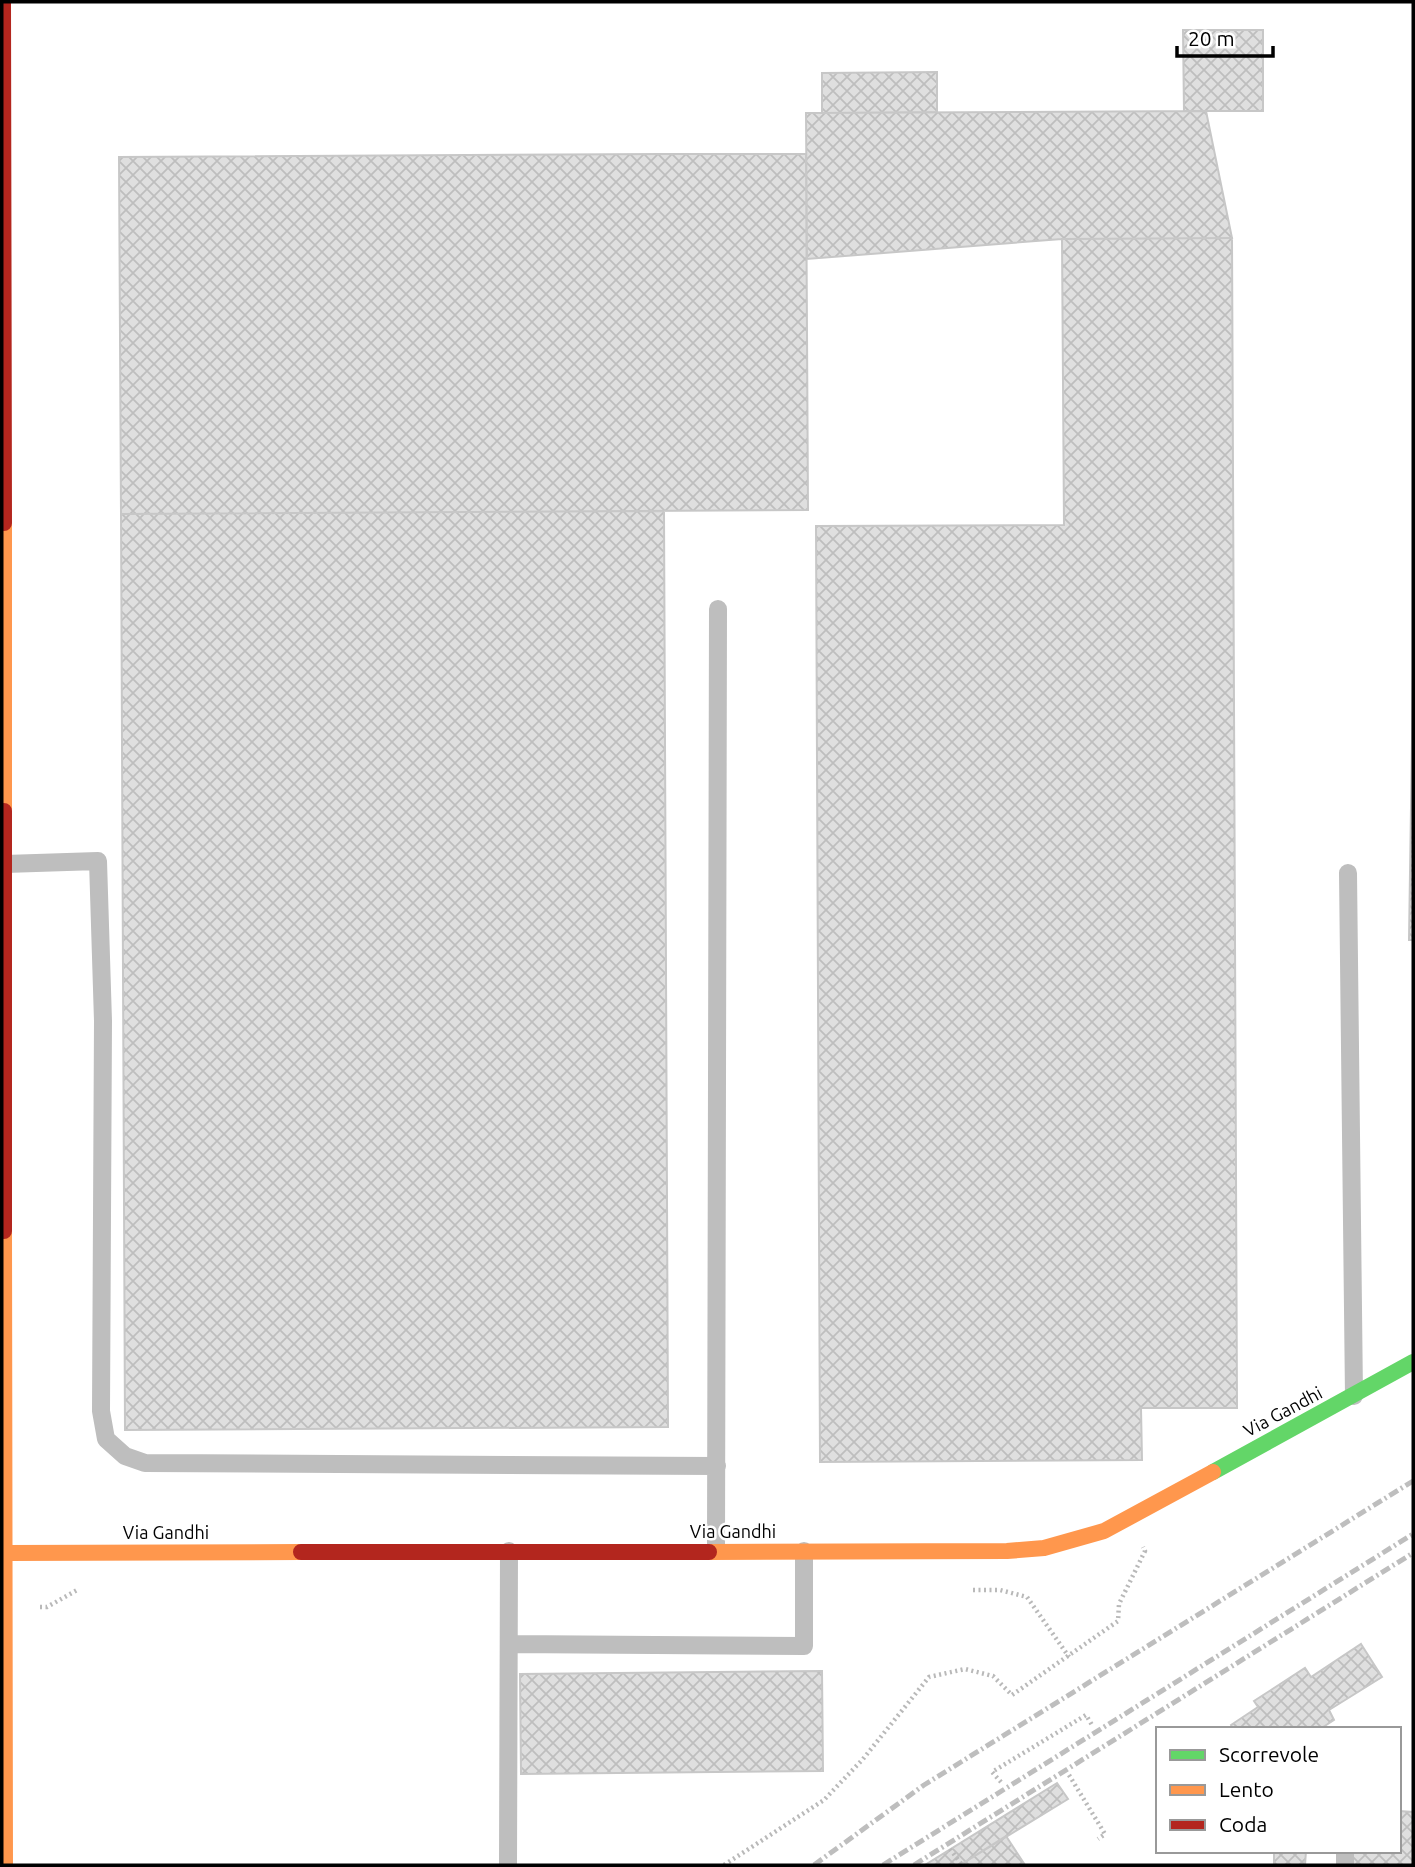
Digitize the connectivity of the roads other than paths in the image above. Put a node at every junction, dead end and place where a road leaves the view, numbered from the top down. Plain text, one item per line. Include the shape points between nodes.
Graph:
1 (4, 2) edge
2 (718, 609) dead end
3 (5, 864) junction
4 (1348, 873) dead end
5 (1413, 1362) edge
6 (1354, 1396) junction
7 (717, 1466) junction
8 (509, 1551) junction
9 (716, 1551) junction
10 (804, 1551) junction
11 (6, 1553) junction
12 (509, 1644) junction
13 (5, 1865) edge
14 (508, 1865) edge

1 - 3 street
2 - 7 lane
3 - 7 lane via 98,861 103,1021 101,1411 106,1439 125,1456 145,1463
3 - 11 street
4 - 6 lane
5 - 6 street, Via Gandhi
6 - 10 street, Via Gandhi via 1104,1531 1044,1548
7 - 9 lane
8 - 9 street, Via Gandhi
8 - 11 street, Via Gandhi
8 - 12 lane
9 - 10 street, Via Gandhi
10 - 12 lane via 804,1646
11 - 13 street
12 - 14 lane

